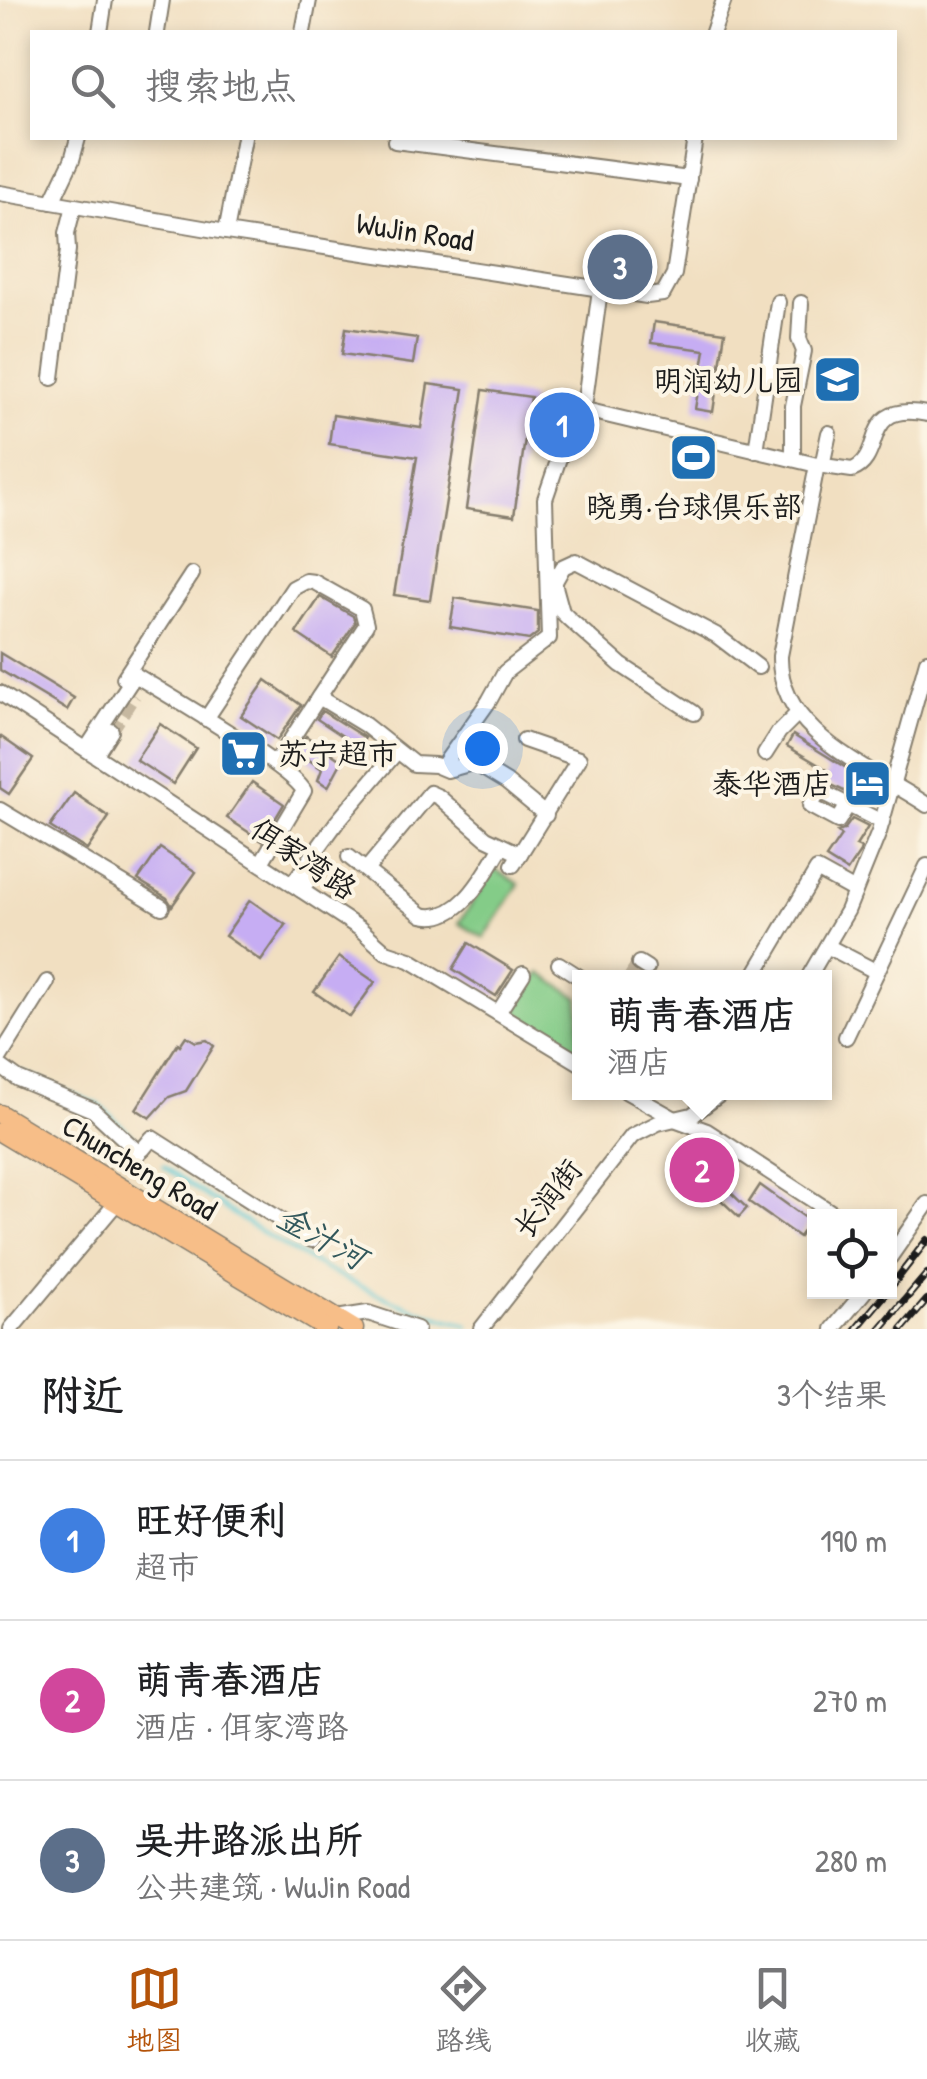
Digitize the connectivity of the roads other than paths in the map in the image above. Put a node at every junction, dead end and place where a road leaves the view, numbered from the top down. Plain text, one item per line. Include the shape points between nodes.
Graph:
1 (105, 0) edge
2 (162, 0) edge
3 (309, 0) edge
4 (724, 0) edge
5 (100, 30) edge
6 (157, 30) edge
7 (303, 30) edge
8 (713, 30) edge
9 (77, 140) edge
10 (244, 140) edge
11 (395, 142) dead end
12 (697, 144) edge
13 (689, 179) junction
14 (0, 193) edge
15 (52, 202) junction
16 (74, 206) junction
17 (226, 232) junction
18 (600, 290) junction
19 (778, 302) dead end
20 (801, 303) dead end
21 (52, 378) dead end
22 (581, 409) junction
23 (927, 414) edge
24 (829, 433) dead end
25 (756, 451) junction
26 (783, 462) junction
27 (819, 465) junction
28 (546, 547) junction
29 (567, 564) junction
30 (192, 574) dead end
31 (927, 662) edge
32 (758, 667) dead end
33 (0, 692) edge
34 (319, 696) junction
35 (694, 713) dead end
36 (798, 713) junction
37 (206, 719) junction
38 (111, 732) tunnel mouth
39 (524, 740) dead end
40 (89, 748) junction
41 (765, 754) dead end
42 (394, 755) dead end
43 (275, 764) junction
44 (442, 767) junction
45 (893, 782) junction
46 (927, 805) edge
47 (848, 806) dead end
48 (0, 810) edge
49 (546, 814) junction
50 (882, 822) junction
51 (502, 846) junction
52 (349, 856) dead end
53 (260, 863) junction
54 (927, 866) edge
55 (318, 868) dead end
56 (366, 870) junction
57 (296, 887) junction
58 (855, 891) junction
59 (162, 907) dead end
60 (826, 946) junction
61 (559, 964) dead end
62 (758, 970) edge
63 (812, 970) edge
64 (877, 972) junction
65 (572, 973) edge
66 (523, 974) dead end
67 (47, 982) dead end
68 (498, 1013) junction
69 (846, 1037) dead end
70 (572, 1058) edge
71 (1, 1059) edge
72 (641, 1100) edge
73 (712, 1100) edge
74 (0, 1114) edge
75 (677, 1120) junction
76 (0, 1132) edge
77 (122, 1196) junction
78 (927, 1204) edge
79 (826, 1209) edge
80 (312, 1240) dead end
81 (897, 1245) edge
82 (858, 1299) edge
83 (331, 1324) edge
84 (406, 1328) edge
85 (11, 1329) edge
86 (354, 1329) edge
87 (482, 1329) edge
88 (833, 1329) edge

1 - 5 street
2 - 6 street
3 - 7 street
4 - 8 street
9 - 15 street
10 - 17 street
11 - 13 street
12 - 13 street, WuJin Road
13 - 18 street, WuJin Road via 663,294
14 - 15 street, WuJin Road
15 - 16 street, WuJin Road
16 - 17 street, WuJin Road
16 - 21 street
17 - 18 street, WuJin Road
18 - 22 street
19 - 25 street
20 - 26 street via 804,351
22 - 25 street
22 - 28 street via 545,500
23 - 27 street via 908,410 890,416 860,468
24 - 27 street
25 - 26 street
26 - 27 street
27 - 36 street via 780,668
28 - 29 street
28 - 44 street via 549,638 504,672
29 - 32 street via 576,561 646,596
29 - 35 street via 554,583 562,612 621,665
30 - 40 street
31 - 45 street
33 - 40 street, 佴家湾路
34 - 37 street via 367,619 362,609 306,581 286,596
34 - 43 street
34 - 44 street via 407,761
36 - 41 street
36 - 45 street via 832,745
37 - 40 street via 135,674
37 - 43 street
38 - 40 street
39 - 49 street via 580,759
40 - 53 street, 佴家湾路
42 - 57 street via 337,822
43 - 53 street via 301,784 303,797
44 - 49 street via 478,764
45 - 46 street
45 - 50 street
47 - 50 street
48 - 59 street
49 - 51 street via 517,860
50 - 58 street
51 - 56 street via 468,897 432,918
51 - 56 street via 430,793
52 - 56 street
53 - 57 street, 佴家湾路
54 - 64 street
55 - 57 street
57 - 68 street, 佴家湾路 via 386,952
58 - 60 street
58 - 62 street via 817,870
60 - 63 street
60 - 64 street
61 - 65 street
64 - 69 street
66 - 68 street
67 - 71 street
68 - 70 street, 佴家湾路
71 - 80 street via 18,1079 93,1110 141,1151 152,1138
72 - 75 street
73 - 75 street, 长润街
74 - 77 main road, Chuncheng Road
75 - 79 street via 707,1130
75 - 87 street, 长润街 via 632,1136
76 - 77 main road, Chuncheng Road
77 - 83 main road, Chuncheng Road
77 - 85 street
78 - 81 street
82 - 88 street
83 - 84 street via 368,1313
83 - 86 main road, Chuncheng Road

